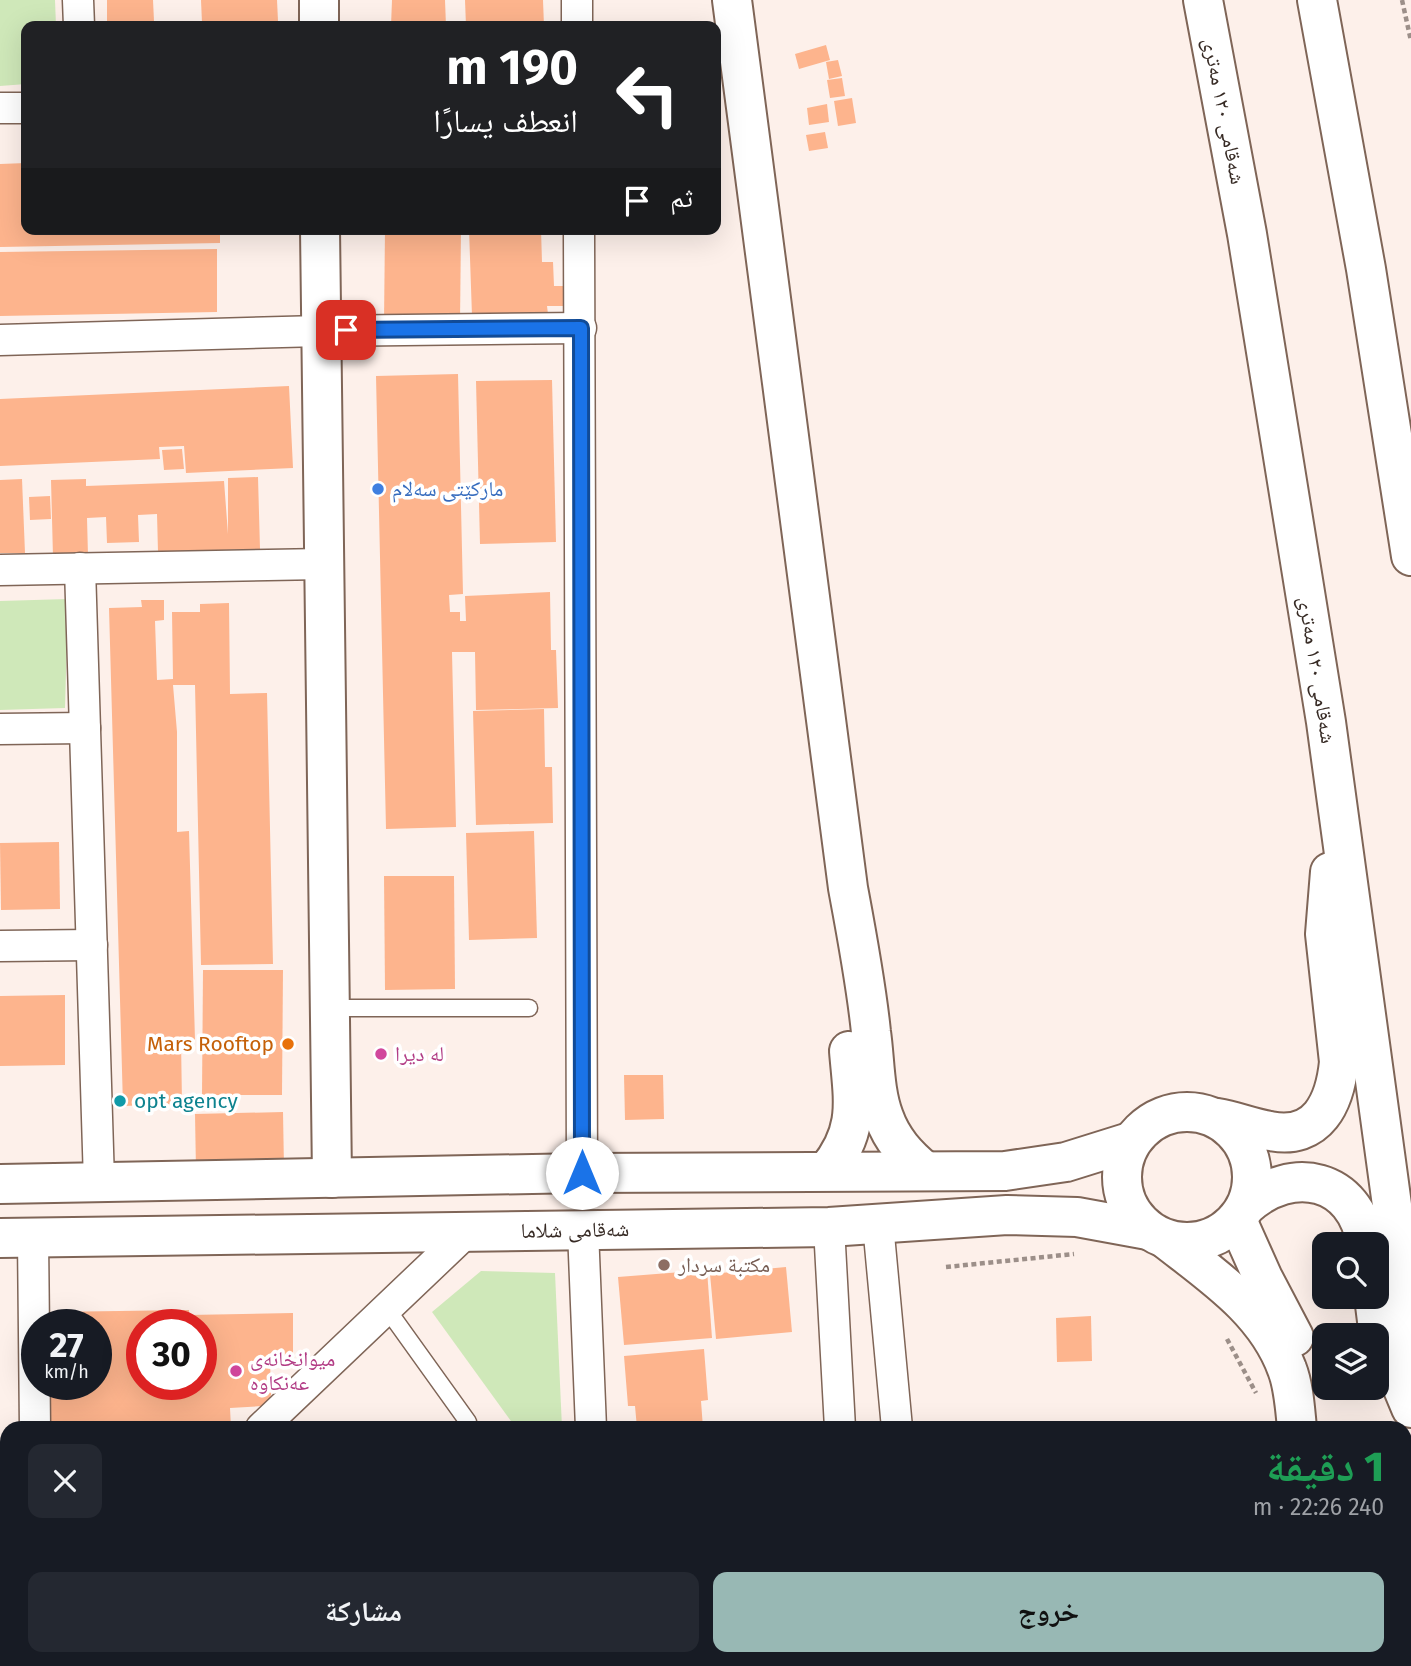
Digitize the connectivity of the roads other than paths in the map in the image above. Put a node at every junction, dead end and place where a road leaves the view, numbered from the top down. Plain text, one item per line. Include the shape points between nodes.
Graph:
1 (78, 0) edge
2 (318, 0) edge
3 (577, 0) edge
4 (732, 0) edge
5 (1203, 0) edge
6 (1317, 0) edge
7 (79, 21) edge
8 (319, 21) edge
9 (577, 21) edge
10 (0, 108) edge
11 (21, 108) edge
12 (320, 235) edge
13 (579, 235) edge
14 (581, 328) junction
15 (320, 331) junction
16 (0, 340) edge
17 (1411, 556) edge
18 (323, 564) junction
19 (80, 569) junction
20 (0, 570) edge
21 (85, 728) junction
22 (0, 729) edge
23 (1336, 801) junction
24 (848, 888) junction
25 (92, 944) junction
26 (0, 946) edge
27 (330, 1008) junction
28 (529, 1008) dead end
29 (1217, 1118) junction
30 (1130, 1142) junction
31 (827, 1171) junction
32 (925, 1171) junction
33 (582, 1173) junction
34 (332, 1178) junction
35 (99, 1182) junction
36 (0, 1184) edge
37 (1241, 1213) junction
38 (878, 1224) junction
39 (830, 1227) junction
40 (583, 1230) junction
41 (468, 1231) junction
42 (1363, 1232) edge
43 (1157, 1235) junction
44 (17, 1238) edge
45 (387, 1309) junction
46 (1376, 1309) edge
47 (1411, 1344) edge
48 (1411, 1408) edge
49 (34, 1421) edge
50 (268, 1421) edge
51 (467, 1421) edge
52 (591, 1421) edge
53 (840, 1421) edge
54 (896, 1421) edge
55 (1296, 1421) edge
56 (1312, 1421) edge

1 - 7 street
2 - 8 main road
3 - 9 street
4 - 24 main road
5 - 23 main road, شەقامی ١٢٠ مەتری via 1247,234
6 - 17 main road
10 - 11 street
12 - 15 main road
13 - 14 street
14 - 15 street
14 - 33 street
15 - 16 street
15 - 18 main road
18 - 19 street
18 - 27 main road
19 - 20 street
19 - 21 street
21 - 22 street
21 - 25 street
23 - 29 main road via 1325,934 1339,1062 1332,1095 1326,1109 1303,1130 1271,1132
23 - 47 main road, شەقامی ١٢٠ مەتری
24 - 31 main road via 845,968 853,1117 840,1156
24 - 32 main road via 883,1115 907,1156
25 - 26 street
25 - 35 street
27 - 28 lane
27 - 34 main road
29 - 30 main road via 1179,1111 1143,1127
29 - 37 main road via 1234,1131 1252,1170 1251,1191
30 - 32 main road via 1035,1168
30 - 43 main road via 1121,1180 1125,1199 1134,1216
31 - 32 main road
31 - 33 main road
33 - 34 main road
34 - 35 main road
35 - 36 main road
37 - 42 main road, شەقامی شلاما via 1259,1194 1297,1181 1332,1190 1350,1206
37 - 43 main road, شەقامی شلاما via 1222,1232 1204,1240 1186,1242
37 - 56 main road via 1263,1278 1302,1359
38 - 39 main road, شەقامی شلاما
38 - 43 main road, شەقامی شلاما via 1007,1215 1077,1217
38 - 54 street
39 - 40 main road, شەقامی شلاما
39 - 53 street
40 - 41 main road, شەقامی شلاما
40 - 52 street
41 - 44 main road, شەقامی شلاما
41 - 45 street
43 - 55 main road via 1239,1297 1258,1318 1289,1373
44 - 49 street
45 - 50 street
45 - 51 lane
46 - 48 main road via 1378,1329

